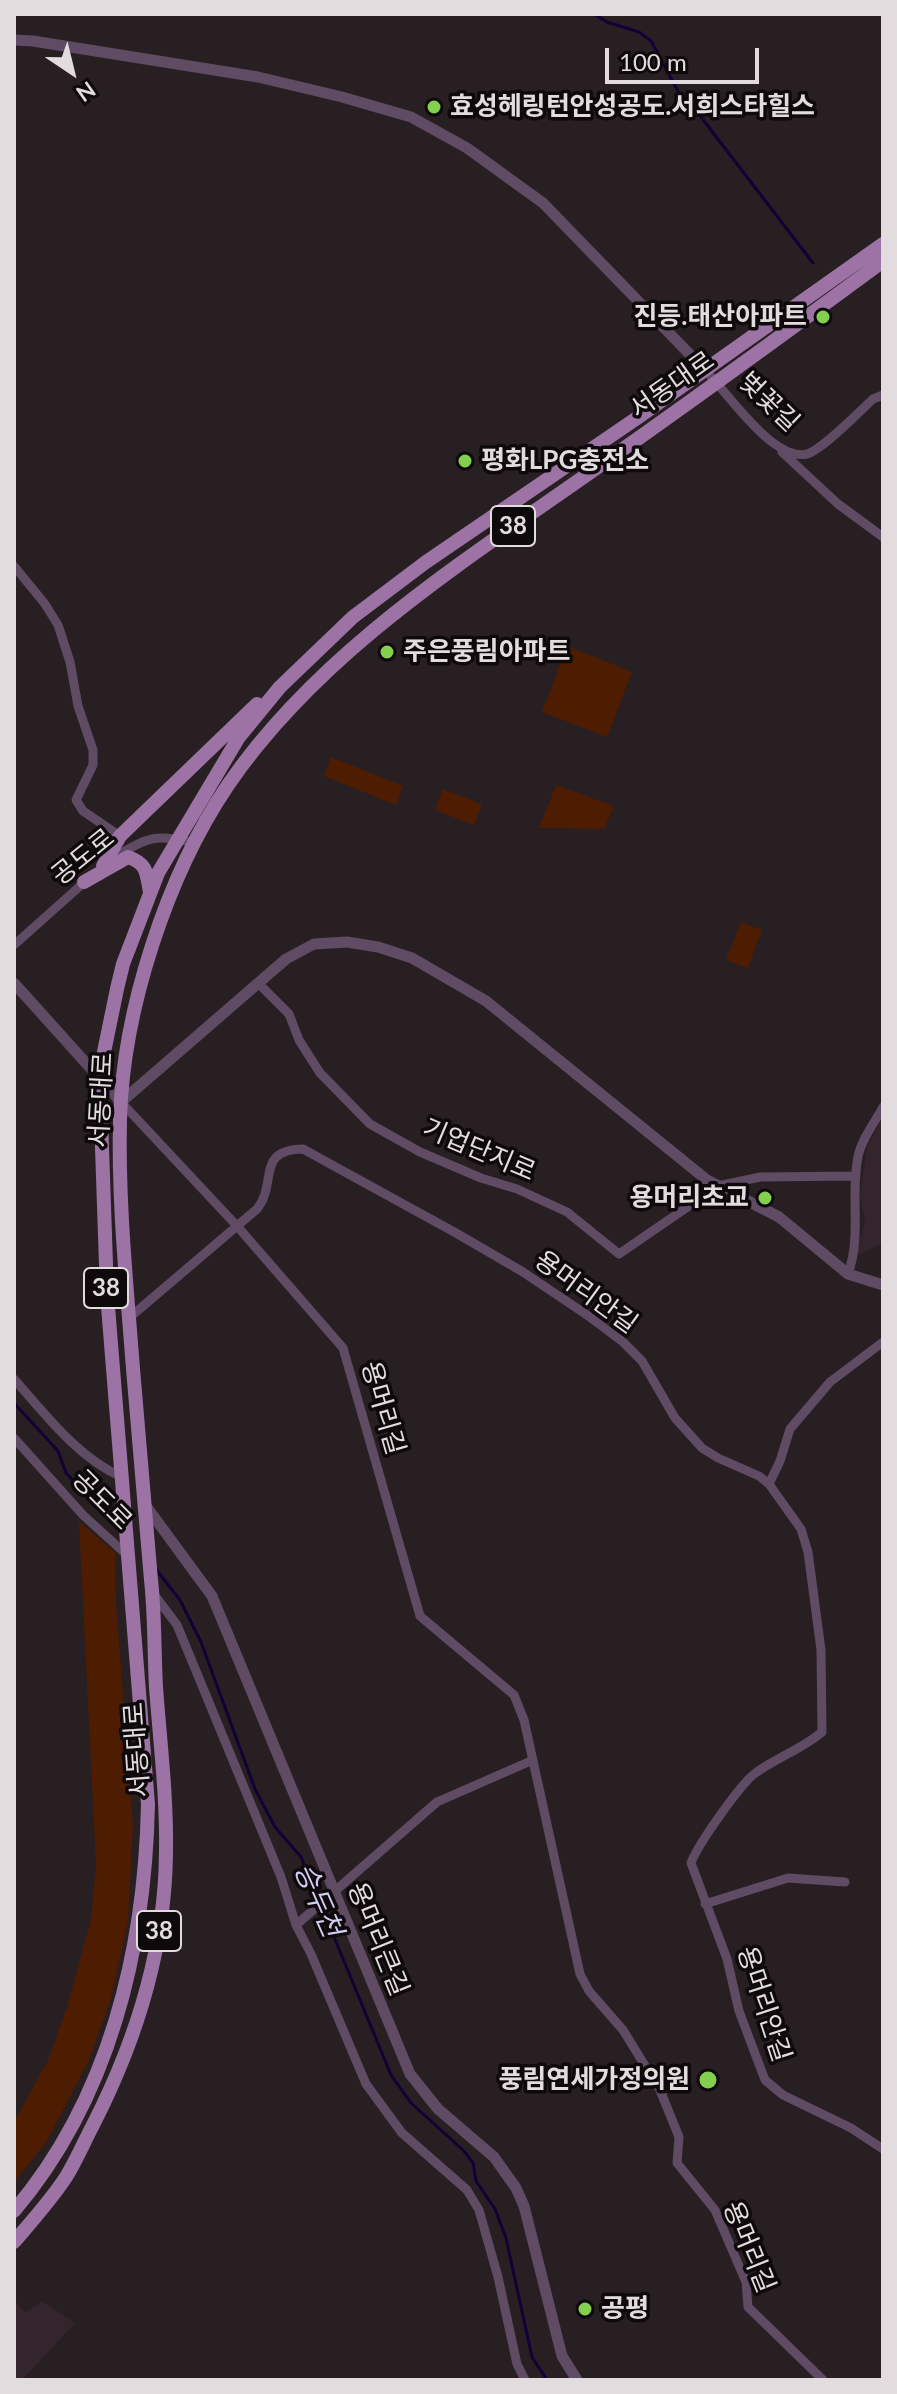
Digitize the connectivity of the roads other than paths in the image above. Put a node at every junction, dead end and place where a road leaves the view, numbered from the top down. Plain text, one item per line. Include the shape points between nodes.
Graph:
1 (14, 40) edge
2 (883, 244) edge
3 (883, 261) edge
4 (705, 370) junction
5 (718, 383) junction
6 (883, 395) edge
7 (775, 445) junction
8 (883, 537) edge
9 (14, 566) edge
10 (280, 687) junction
11 (120, 836) junction
12 (176, 839) junction
13 (194, 843) junction
14 (103, 866) junction
15 (84, 882) junction
16 (150, 893) junction
17 (14, 945) edge
18 (14, 983) edge
19 (258, 983) junction
20 (103, 1085) junction
21 (121, 1102) junction
22 (883, 1107) edge
23 (856, 1176) junction
24 (718, 1186) junction
25 (237, 1226) junction
26 (848, 1274) junction
27 (883, 1285) edge
28 (129, 1318) junction
29 (883, 1342) edge
30 (14, 1379) edge
31 (14, 1438) edge
32 (123, 1483) junction
33 (769, 1484) junction
34 (143, 1510) junction
35 (128, 1551) junction
36 (152, 1588) junction
37 (533, 1760) junction
38 (845, 1882) dead end
39 (330, 1896) junction
40 (705, 1904) junction
41 (299, 1922) junction
42 (883, 2149) edge
43 (14, 2211) edge
44 (14, 2242) edge
45 (525, 2380) edge
46 (577, 2380) edge
47 (823, 2380) edge

1 - 4 street, 서동대로 via 258,77 411,117 467,148 543,203
2 - 4 main road, 서동대로 / 38
3 - 5 main road, 서동대로 / 38
4 - 5 street, 벚꽃길
4 - 10 main road, 서동대로 / 38 via 426,562 353,617
5 - 7 street, 벚꽃길
5 - 13 main road, 서동대로 / 38 via 425,588 354,649 264,738
6 - 7 street, 벚꽃길 via 806,454
7 - 8 street via 838,504
9 - 11 street via 58,625 70,662 93,750 93,765 76,800 83,811
10 - 11 main road
10 - 12 main road, 서동대로 / 38 via 239,737
11 - 14 main road
12 - 13 street, 공도로
12 - 14 street, 공도로 via 152,837
12 - 16 main road, 서동대로 / 38
13 - 21 main road, 서동대로 / 38 via 150,947
14 - 15 street, 공도로
15 - 16 main road via 128,857 140,861
15 - 17 street, 공도로
16 - 20 main road, 서동대로 / 38 via 120,977 104,1052
18 - 20 street
19 - 21 street
19 - 24 street via 314,944 347,942 412,958 486,1001
19 - 24 street, 기업단지로 via 289,1014 320,1073 370,1124 420,1152 567,1212 619,1254
20 - 21 street
20 - 32 main road, 서동대로 / 38 via 103,1245
21 - 25 street, 용머리길
21 - 28 main road, 서동대로 / 38
22 - 23 street via 858,1153
23 - 24 street via 760,1177
23 - 26 street via 856,1236
24 - 26 street via 779,1217
25 - 28 street, 용머리안길
25 - 33 street, 용머리안길 via 264,1200 269,1167 276,1157 287,1149 319,1156 523,1272 587,1315 642,1361 675,1418 702,1448
25 - 37 street, 용머리길 via 343,1348 420,1616 514,1695
26 - 27 street
28 - 34 main road, 서동대로 / 38
29 - 33 street via 830,1382 790,1429
30 - 32 street, 공도로 via 63,1433
31 - 35 street, 공도로 via 83,1515
32 - 35 main road, 서동대로 / 38
33 - 40 street, 용머리안길 via 801,1529 808,1552 821,1650 822,1732 754,1773 696,1849 691,1863
34 - 36 main road, 서동대로 / 38
34 - 39 street, 용머리큰길 via 212,1596
35 - 43 main road, 서동대로 / 38 via 148,1804 142,1908 125,1992 100,2067 53,2160
36 - 41 street via 177,1625
36 - 44 main road, 서동대로 / 38 via 166,1855 150,1982 129,2047 67,2176
37 - 39 street via 437,1802
37 - 47 street, 용머리길 via 584,1982 623,2030 660,2090 679,2137 677,2163 715,2210 746,2282 748,2307
38 - 40 street via 788,1878
39 - 41 street
39 - 46 street, 용머리큰길 via 410,2074 438,2109 494,2157 516,2188 562,2356
40 - 42 street, 용머리안길 via 765,2080
41 - 45 street via 366,2084 402,2133 467,2190 479,2210

